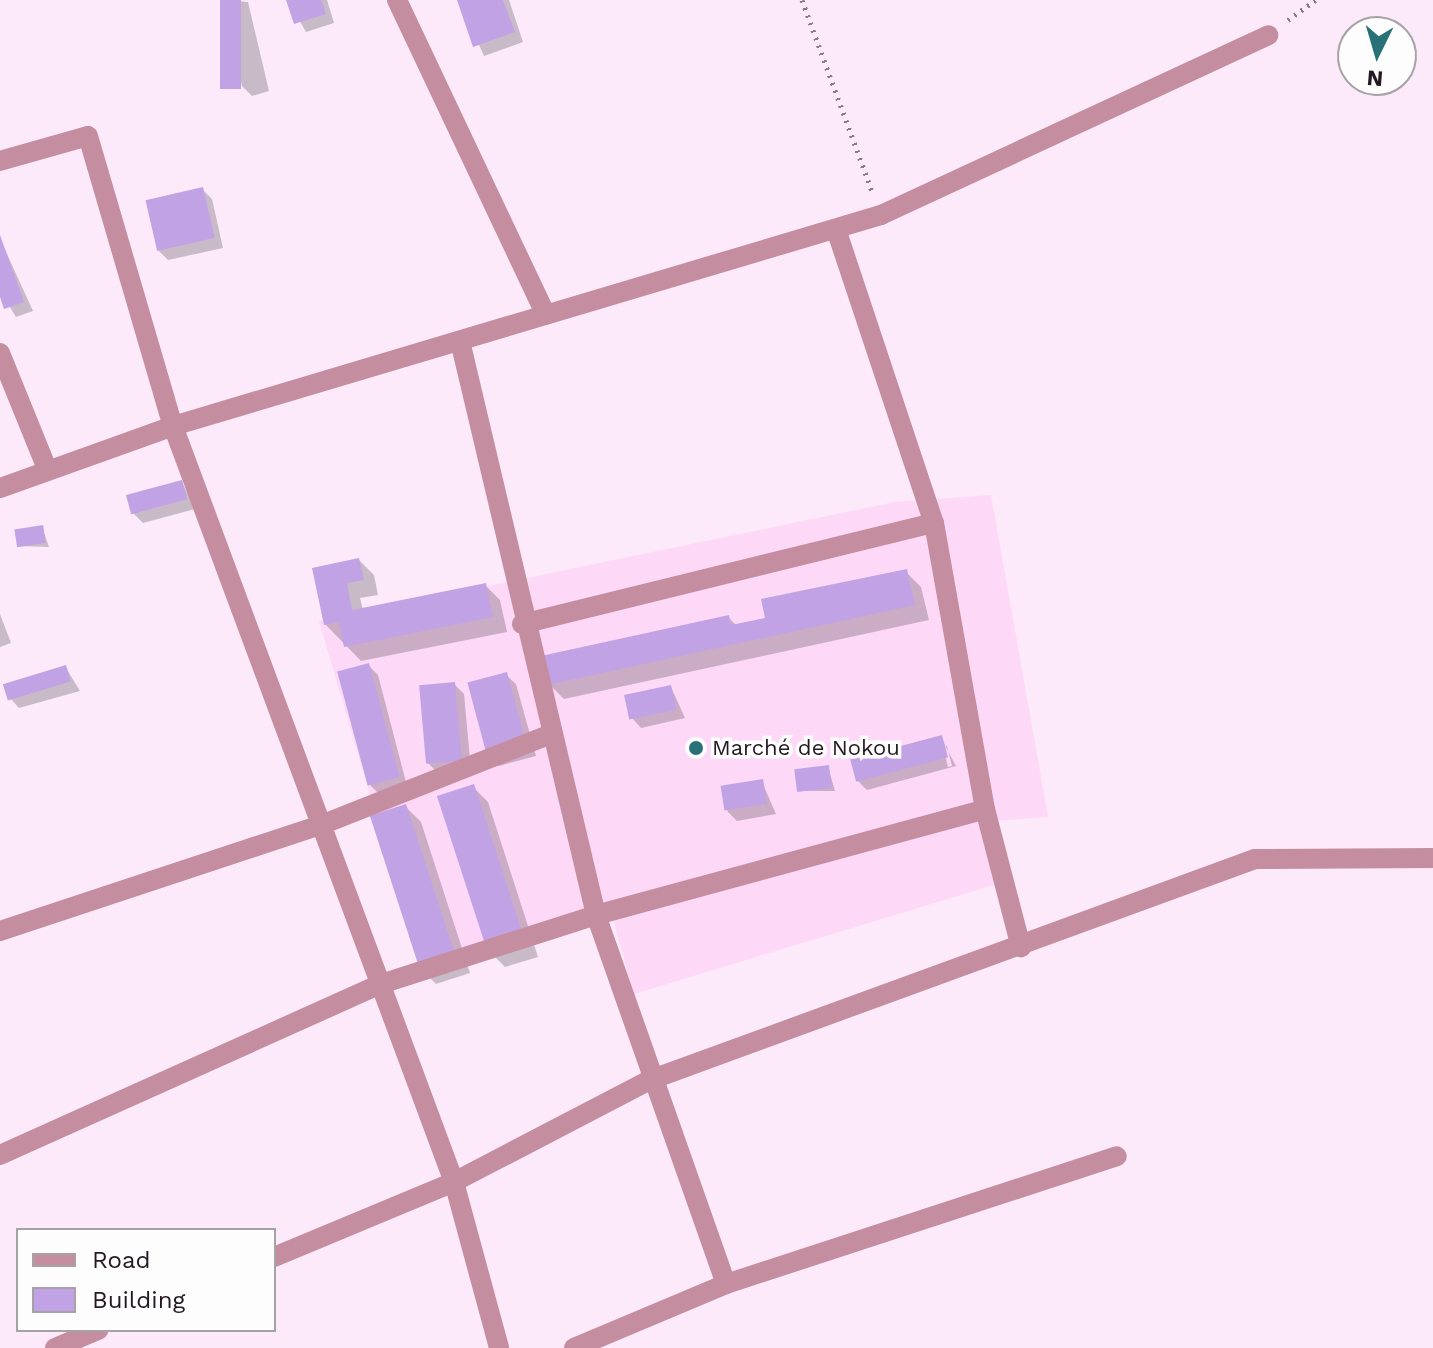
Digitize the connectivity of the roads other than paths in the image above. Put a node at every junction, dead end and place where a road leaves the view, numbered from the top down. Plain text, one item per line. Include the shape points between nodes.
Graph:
1 (397, 0) edge
2 (1268, 35) road end
3 (0, 161) edge
4 (836, 229) junction
5 (546, 315) junction
6 (460, 341) junction
7 (0, 353) edge
8 (173, 426) junction
9 (48, 471) junction
10 (0, 488) edge
11 (934, 523) junction
12 (522, 624) junction
13 (548, 735) junction
14 (985, 809) junction
15 (321, 825) junction
16 (1433, 858) edge
17 (596, 915) junction
18 (0, 931) edge
19 (1021, 947) junction
20 (381, 984) junction
21 (650, 1080) junction
22 (0, 1155) edge
23 (1117, 1156) dead end
24 (454, 1182) junction
25 (276, 1256) edge
26 (726, 1284) junction
27 (93, 1332) edge
28 (55, 1348) edge
29 (499, 1348) edge
30 (574, 1348) edge

1 - 5 street
2 - 4 street via 881,215
3 - 8 street via 88,136
4 - 5 street
4 - 11 street
5 - 6 street
6 - 8 street
6 - 12 street
7 - 9 street
8 - 9 street
8 - 15 street
9 - 10 street
11 - 12 street
11 - 14 street
12 - 13 street
13 - 15 street
13 - 17 street
14 - 17 street
14 - 19 street
15 - 18 street
15 - 20 street
16 - 19 street via 1255,859
17 - 20 street
17 - 21 street
19 - 21 street
20 - 22 street
20 - 24 street
21 - 24 street
21 - 26 street
23 - 26 street
24 - 25 street
24 - 29 street
26 - 30 street
27 - 28 street

